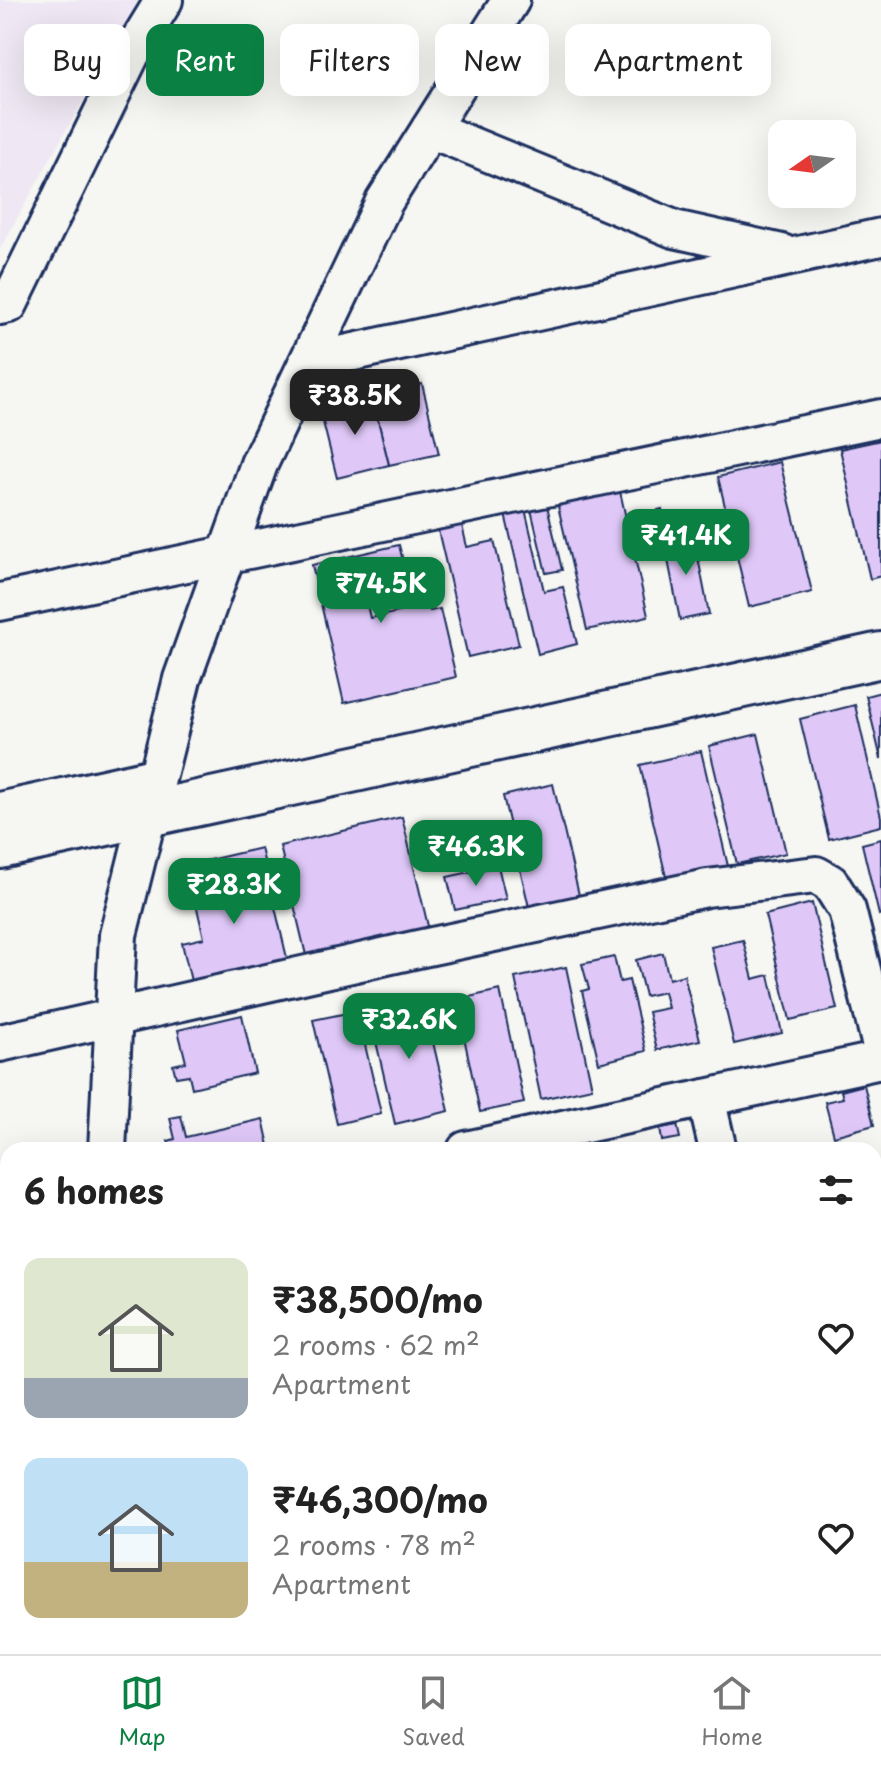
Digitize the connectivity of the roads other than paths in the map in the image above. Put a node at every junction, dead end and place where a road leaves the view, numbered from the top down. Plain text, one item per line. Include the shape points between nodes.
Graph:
1 (164, 0) edge
2 (511, 0) edge
3 (430, 129) junction
4 (881, 237) edge
5 (795, 255) junction
6 (0, 306) edge
7 (308, 362) junction
8 (881, 418) edge
9 (226, 555) junction
10 (0, 602) edge
11 (881, 624) edge
12 (881, 655) edge
13 (152, 798) junction
14 (0, 815) edge
15 (0, 846) edge
16 (113, 1016) junction
17 (0, 1043) edge
18 (881, 1046) edge
19 (881, 1060) edge
20 (706, 1098) junction
21 (107, 1142) edge
22 (503, 1142) edge
23 (716, 1142) edge

1 - 6 street via 131,54 9,304
2 - 3 street
3 - 5 street via 674,229
3 - 7 street via 384,202
4 - 5 street
5 - 7 street
7 - 9 street via 259,464
8 - 9 street
9 - 10 street
9 - 13 street via 182,679
11 - 13 street
12 - 13 street
13 - 14 street
13 - 15 street
13 - 16 street via 118,935
16 - 17 street
16 - 18 street via 707,888 816,875 830,883 847,910
16 - 21 street
19 - 20 street
20 - 22 street
20 - 23 street

